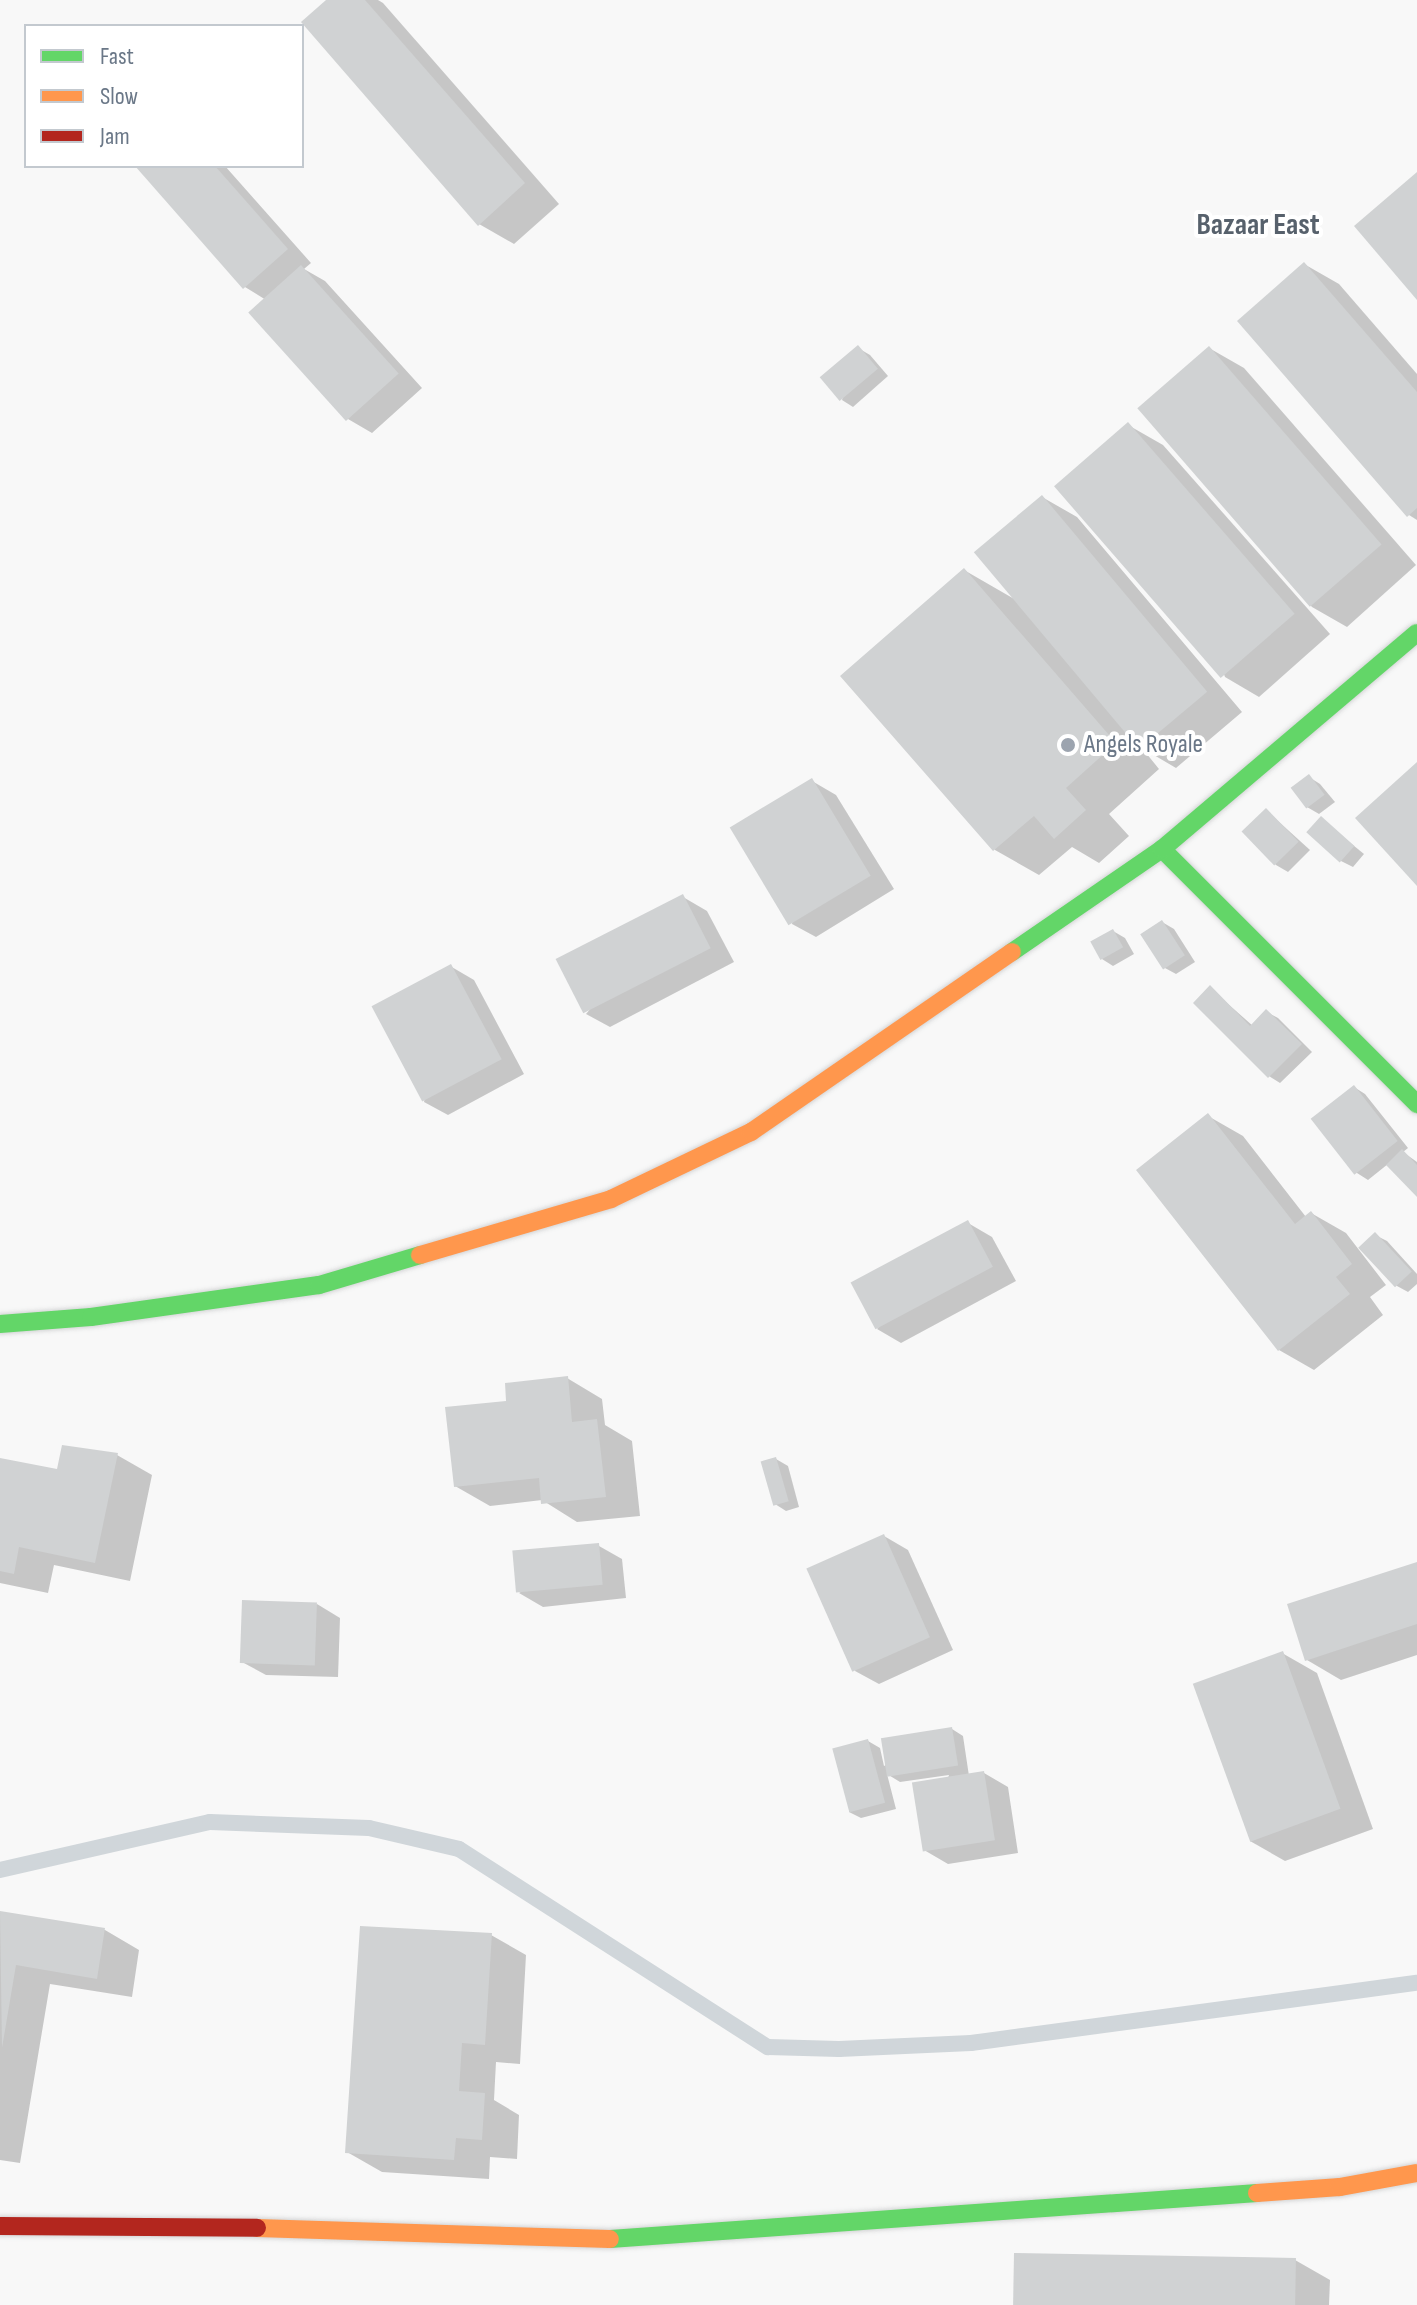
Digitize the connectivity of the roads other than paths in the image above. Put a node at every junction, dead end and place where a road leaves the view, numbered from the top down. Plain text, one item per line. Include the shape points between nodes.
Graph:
1 (1417, 633) edge
2 (1162, 849) junction
3 (1417, 1104) edge
4 (0, 1324) edge
5 (1417, 2173) edge
6 (0, 2226) edge

1 - 2 street
2 - 3 street
2 - 4 street via 751,1132 611,1199 319,1285 91,1317
5 - 6 street via 1340,2187 612,2239 240,2227

